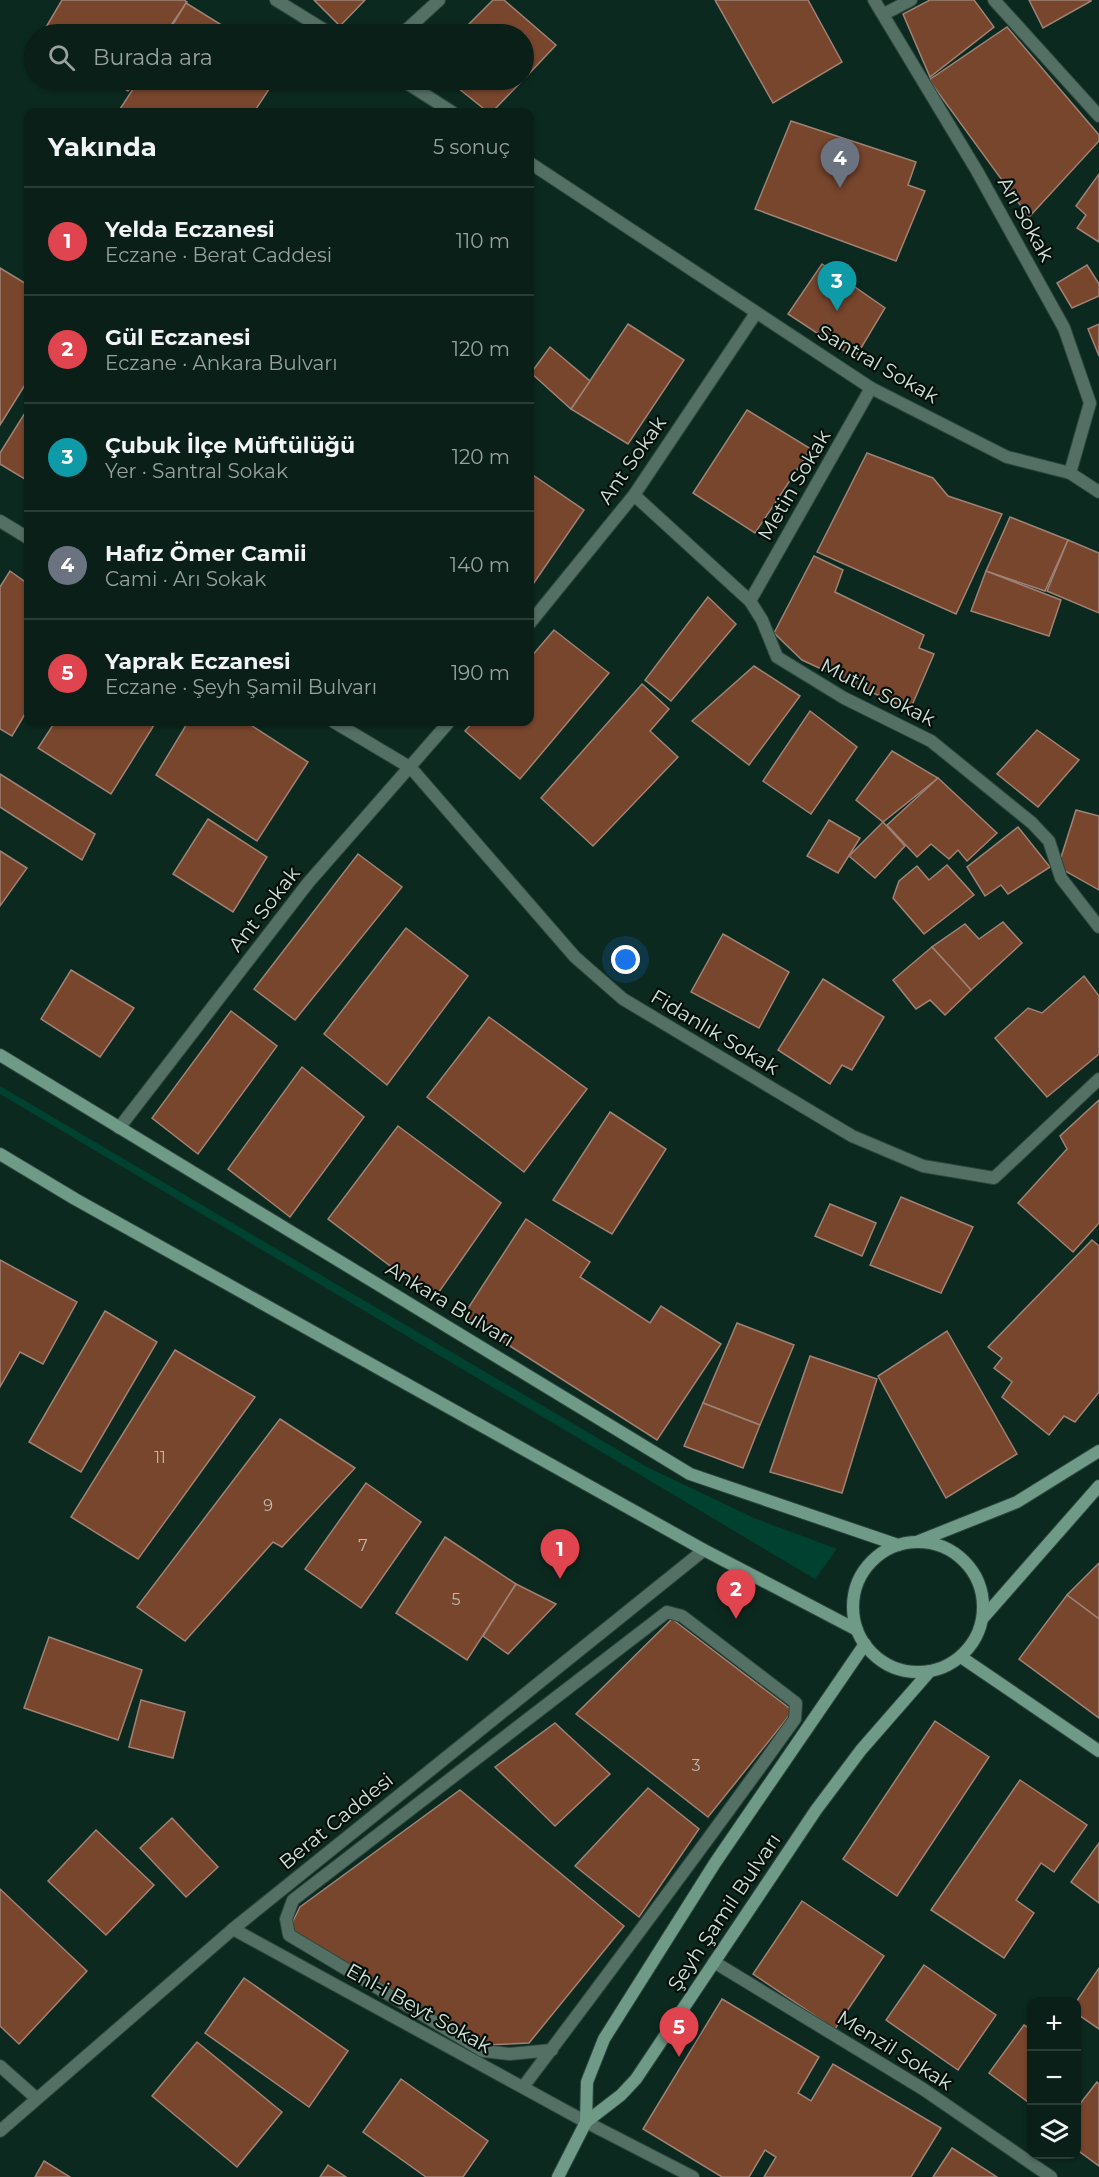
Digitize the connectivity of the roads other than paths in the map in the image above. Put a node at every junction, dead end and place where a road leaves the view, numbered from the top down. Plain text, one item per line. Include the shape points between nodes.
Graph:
1 (276, 0) edge
2 (439, 0) edge
3 (874, 0) edge
4 (911, 0) edge
5 (994, 0) edge
6 (884, 14) junction
7 (315, 24) edge
8 (413, 24) edge
9 (418, 90) edge
10 (446, 108) edge
11 (1099, 116) edge
12 (534, 166) edge
13 (756, 313) junction
14 (872, 388) junction
15 (1094, 401) edge
16 (1070, 473) junction
17 (1099, 492) edge
18 (634, 495) junction
19 (0, 521) edge
20 (24, 536) edge
21 (750, 602) junction
22 (534, 618) edge
23 (341, 726) edge
24 (446, 726) edge
25 (411, 768) junction
26 (1099, 927) edge
27 (0, 1055) edge
28 (1099, 1079) edge
29 (119, 1128) junction
30 (0, 1154) edge
31 (1099, 1451) edge
32 (1099, 1486) edge
33 (917, 1542) junction
34 (898, 1545) junction
35 (704, 1550) junction
36 (983, 1618) junction
37 (857, 1630) junction
38 (865, 1644) junction
39 (961, 1657) junction
40 (930, 1671) junction
41 (1099, 1751) edge
42 (233, 1929) junction
43 (714, 1962) junction
44 (552, 2050) junction
45 (0, 2066) edge
46 (523, 2088) junction
47 (36, 2098) junction
48 (586, 2122) junction
49 (0, 2132) edge
50 (558, 2177) edge
51 (693, 2177) edge
52 (1051, 2177) edge

1 - 7 street
2 - 8 street
3 - 6 street, Arı Sokak
4 - 6 street
5 - 11 street
6 - 15 street, Arı Sokak via 1064,328
9 - 10 street
12 - 13 street, Santral Sokak
13 - 14 street, Santral Sokak
13 - 18 street, Ant Sokak
14 - 16 street, Santral Sokak via 1007,457
14 - 21 street, Metin Sokak
15 - 16 street, Arı Sokak
16 - 17 street, Santral Sokak
18 - 21 street, Mutlu Sokak
18 - 22 street, Ant Sokak
19 - 20 street
21 - 26 street, Mutlu Sokak via 777,657 844,698 931,741 1032,823 1048,841 1061,878
23 - 25 street, Fidanlık Sokak
24 - 25 street, Ant Sokak
25 - 28 street, Fidanlık Sokak via 575,957 622,999 852,1136 924,1166 994,1178
25 - 29 street, Ant Sokak via 308,883
27 - 29 main road, Ankara Bulvarı
29 - 34 main road, Ankara Bulvarı via 690,1474
30 - 35 main road
31 - 33 main road via 1017,1502
32 - 36 main road
33 - 34 main road
33 - 36 main road via 950,1551 974,1574 982,1595
34 - 37 main road via 880,1555 856,1589 853,1610
35 - 37 main road
35 - 42 street, Berat Caddesi
36 - 39 main road via 975,1640
37 - 38 main road
38 - 40 main road via 893,1668
38 - 48 main road via 715,1863 604,2039 587,2082
39 - 40 main road
39 - 41 main road
40 - 43 main road, Şeyh Şamil Bulvarı via 861,1750 816,1810
42 - 46 street, Ehl-i Beyt Sokak
42 - 47 street, Berat Caddesi
43 - 48 main road, Şeyh Şamil Bulvarı via 636,2079
43 - 52 street, Menzil Sokak via 923,2089
44 - 44 street via 795,1719 796,1703 682,1616 666,1612 293,1900 286,1919 289,1935 483,2051 510,2054
44 - 46 street
45 - 47 street
46 - 48 street, Ehl-i Beyt Sokak
47 - 49 street, Berat Caddesi
48 - 50 main road, Şeyh Şamil Bulvarı
48 - 51 street, Ehl-i Beyt Sokak

